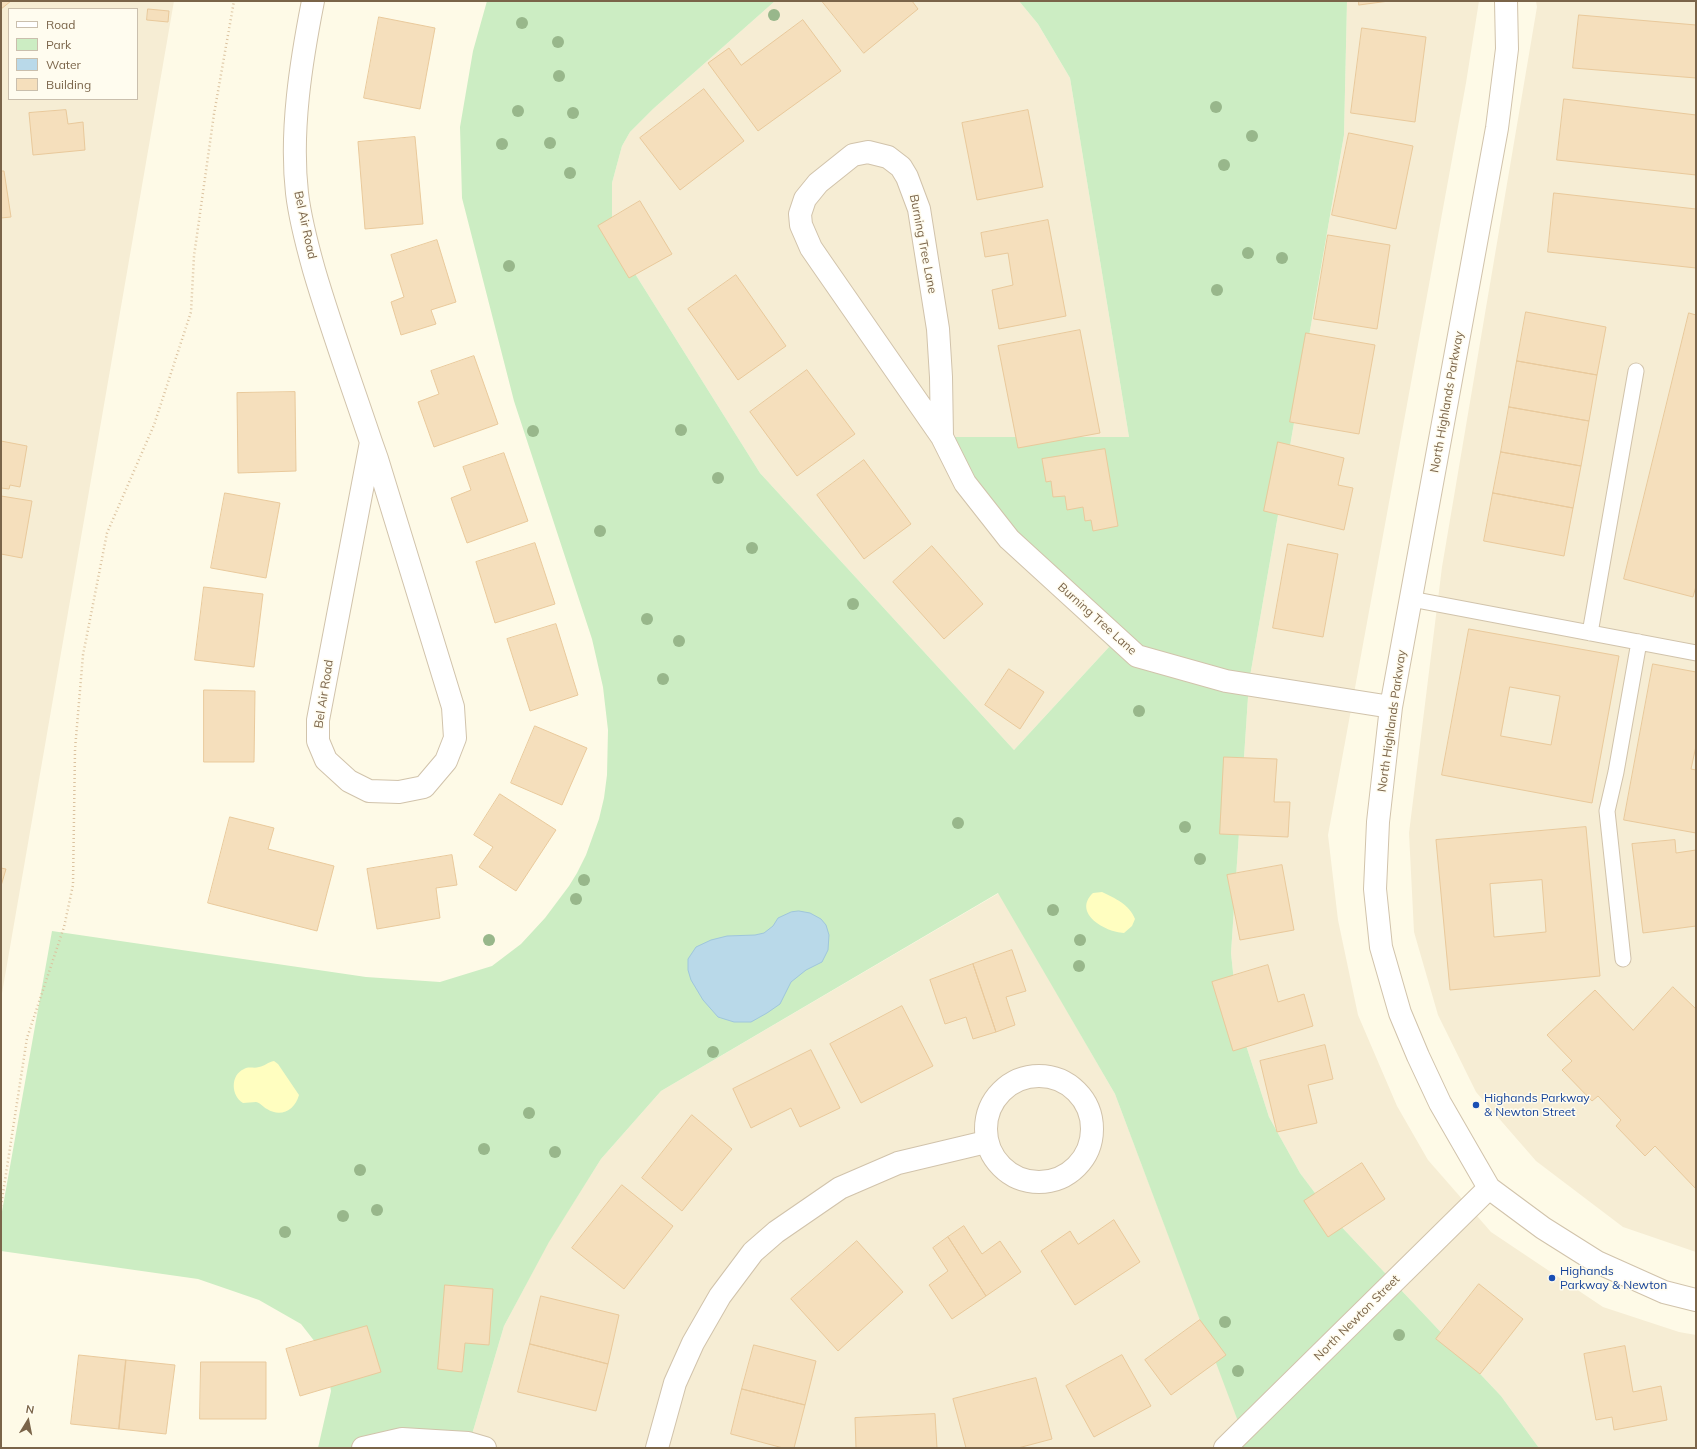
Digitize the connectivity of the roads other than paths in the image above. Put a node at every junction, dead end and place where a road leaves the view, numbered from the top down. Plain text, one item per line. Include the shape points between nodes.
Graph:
1 (313, 1) edge
2 (1506, 1) edge
3 (1636, 371) dead end
4 (942, 437) junction
5 (371, 442) junction
6 (1411, 599) junction
7 (1590, 633) junction
8 (1639, 642) junction
9 (1696, 653) edge
10 (1391, 707) junction
11 (1623, 959) dead end
12 (986, 1142) junction
13 (1489, 1188) junction
14 (1696, 1300) edge
15 (363, 1448) edge
16 (485, 1448) edge
17 (657, 1448) edge
18 (1226, 1448) edge

1 - 5 street, Bel Air Road via 306,36 299,101 295,159 297,194 305,237 322,298
2 - 6 street, North Highlands Parkway via 1506,49 1497,128
3 - 7 lane
4 - 4 street, Burning Tree Lane via 938,329 917,201 908,177 893,160 876,152 858,153 834,169 812,189 803,204 800,214 801,225 818,258
4 - 10 street, Burning Tree Lane via 965,484 1009,539 1137,656 1226,682
5 - 5 street, Bel Air Road via 318,720 318,741 326,760 349,781 369,791 399,792 424,787 446,761 455,738 453,708
6 - 7 lane
6 - 10 street, North Highlands Parkway
7 - 8 lane
8 - 9 lane
8 - 11 lane via 1607,811
10 - 13 street, North Highlands Parkway via 1376,852 1375,889 1381,947 1400,1013 1418,1056 1440,1103
12 - 12 street via 993,1158 1005,1171 1020,1179 1038,1182 1056,1180 1071,1171 1083,1159 1090,1143 1092,1125 1088,1108 1079,1093 1065,1082 1048,1076 1030,1076 1014,1082 1000,1092 990,1107 986,1124
12 - 17 street via 898,1163 840,1188 776,1232 753,1252 720,1296 693,1343 675,1383
13 - 14 street, North Highlands Parkway via 1543,1228 1597,1262 1664,1292
13 - 18 street, North Newton Street
15 - 16 street via 402,1439 468,1443

